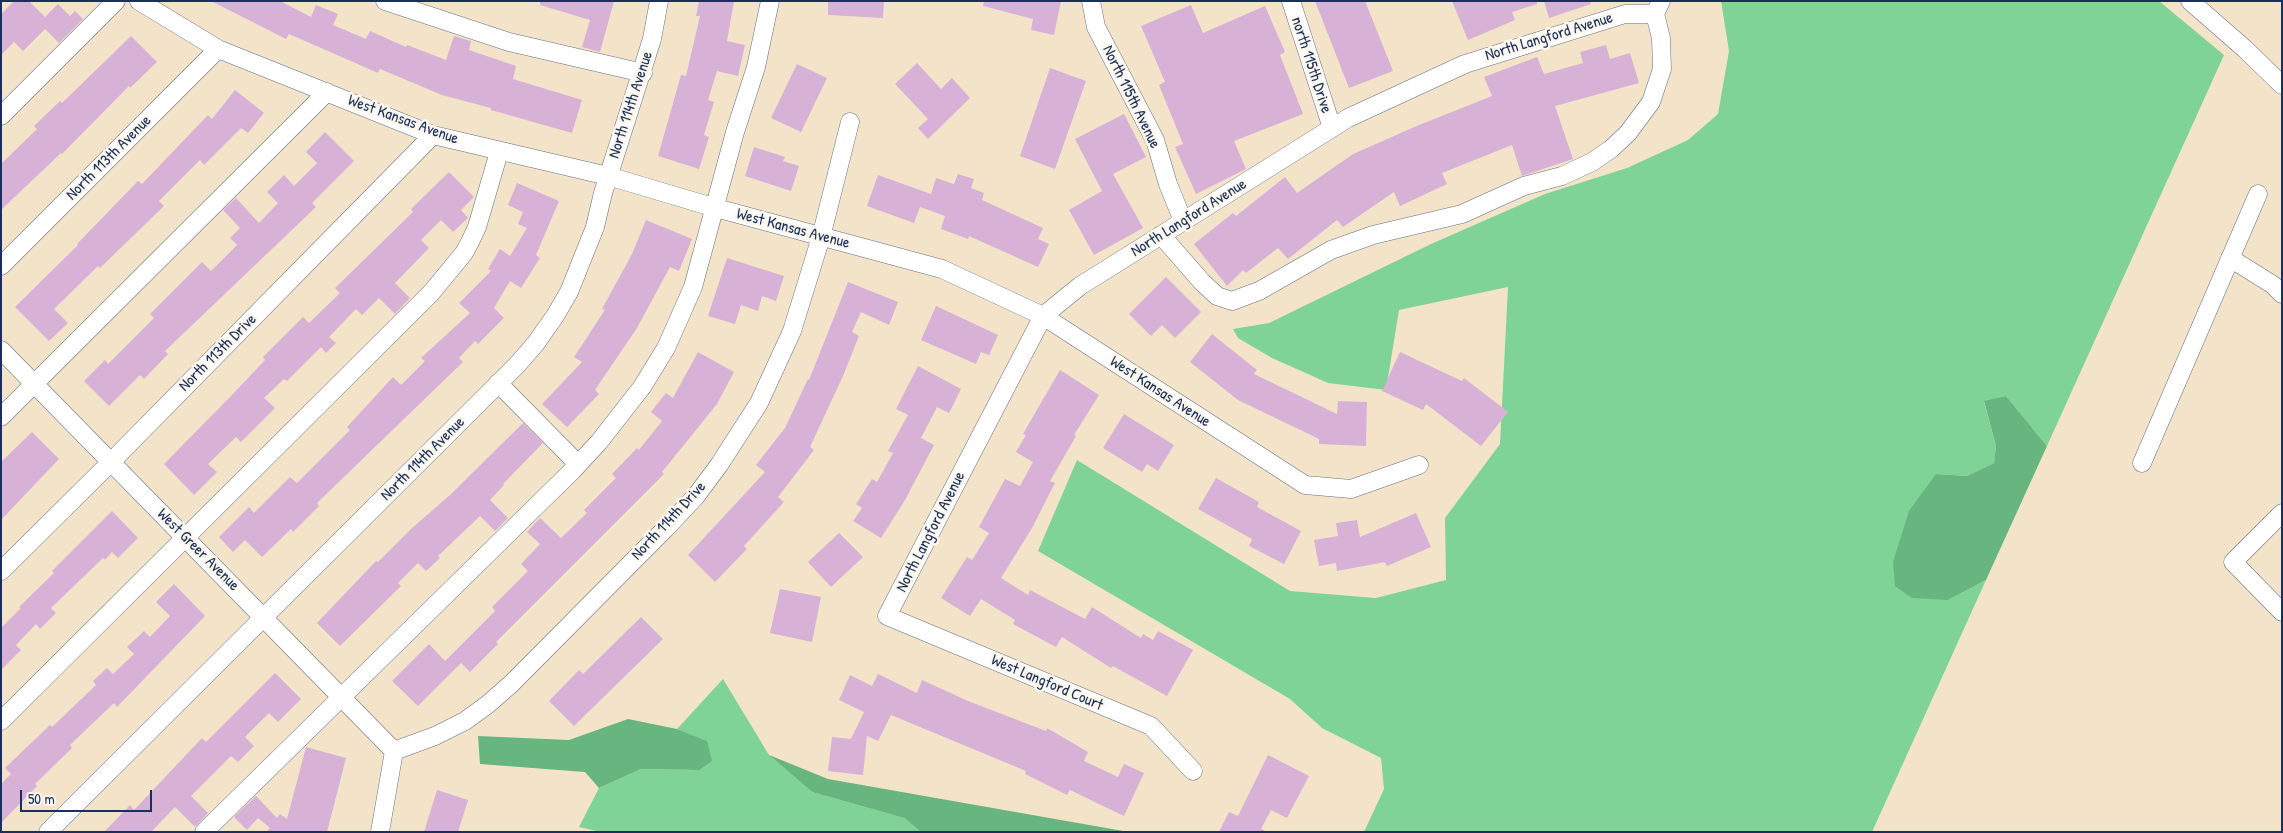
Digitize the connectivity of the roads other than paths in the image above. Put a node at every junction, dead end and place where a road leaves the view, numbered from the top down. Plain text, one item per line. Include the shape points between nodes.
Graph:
1 (116, 1) edge
2 (139, 1) edge
3 (385, 1) edge
4 (659, 1) edge
5 (770, 1) edge
6 (1091, 1) edge
7 (1290, 1) edge
8 (2190, 1) edge
9 (1658, 8) edge
10 (218, 49) junction
11 (642, 73) junction
12 (2282, 85) edge
13 (327, 92) junction
14 (1, 116) edge
15 (850, 122) dead end
16 (1332, 128) junction
17 (433, 135) junction
18 (499, 152) junction
19 (608, 176) junction
20 (2258, 194) dead end
21 (716, 208) junction
22 (1183, 221) junction
23 (1162, 235) junction
24 (822, 237) junction
25 (2230, 258) junction
26 (1, 266) edge
27 (2281, 293) edge
28 (1043, 316) junction
29 (1, 350) edge
30 (498, 383) junction
31 (34, 384) junction
32 (1, 417) edge
33 (111, 462) junction
34 (578, 464) junction
35 (2142, 464) dead end
36 (1420, 466) dead end
37 (2282, 513) edge
38 (186, 538) junction
39 (1, 571) edge
40 (2282, 612) edge
41 (887, 616) joint
42 (264, 617) junction
43 (342, 698) junction
44 (1, 721) edge
45 (394, 751) junction
46 (1193, 771) dead end
47 (48, 832) edge
48 (204, 832) edge
49 (380, 832) edge

1 - 14 street
2 - 10 street, West Kansas Avenue
3 - 11 street via 509,42
4 - 11 street, North 114th Avenue
5 - 21 street via 756,67
6 - 22 street, North 115th Avenue via 1096,27 1156,140 1168,184
7 - 16 street, north 115th Drive
8 - 12 street
9 - 16 street, North Langford Avenue via 1625,14 1465,64
9 - 23 street via 1662,69 1651,102 1612,149 1562,176 1524,186 1462,214 1373,235 1331,250 1259,291 1232,301 1217,296 1202,282
10 - 13 street, West Kansas Avenue
10 - 26 street, North 113th Avenue
11 - 19 street, North 114th Avenue
13 - 17 street, West Kansas Avenue
13 - 31 street
15 - 24 street, North 114th Drive
16 - 22 street, North Langford Avenue
17 - 18 street, West Kansas Avenue
17 - 33 street, North 113th Drive
18 - 19 street, West Kansas Avenue
18 - 38 street via 477,227 464,253 418,306
19 - 21 street, West Kansas Avenue
19 - 30 street, North 114th Avenue via 595,227 569,292 536,343
20 - 25 street
21 - 24 street, West Kansas Avenue
21 - 34 street via 693,287 666,348 624,412
22 - 23 street, North Langford Avenue
23 - 28 street, North Langford Avenue via 1080,286
24 - 28 street, West Kansas Avenue via 942,269
24 - 45 street, North 114th Drive via 777,367 740,434 696,496 488,705 435,736
25 - 27 street via 2273,284
25 - 35 street
28 - 36 street, West Kansas Avenue via 1305,485 1351,489
28 - 41 street, North Langford Avenue
29 - 31 street, West Greer Avenue
30 - 34 street
30 - 42 street, North 114th Avenue
31 - 32 street
31 - 33 street, West Greer Avenue
33 - 38 street, West Greer Avenue
33 - 39 street, North 113th Drive
34 - 43 street
37 - 40 street via 2233,562
38 - 42 street, West Greer Avenue
38 - 44 street
41 - 46 street, West Langford Court via 1151,726
42 - 43 street, West Greer Avenue
42 - 47 street, North 114th Avenue
43 - 45 street, West Greer Avenue
43 - 48 street
45 - 49 street

